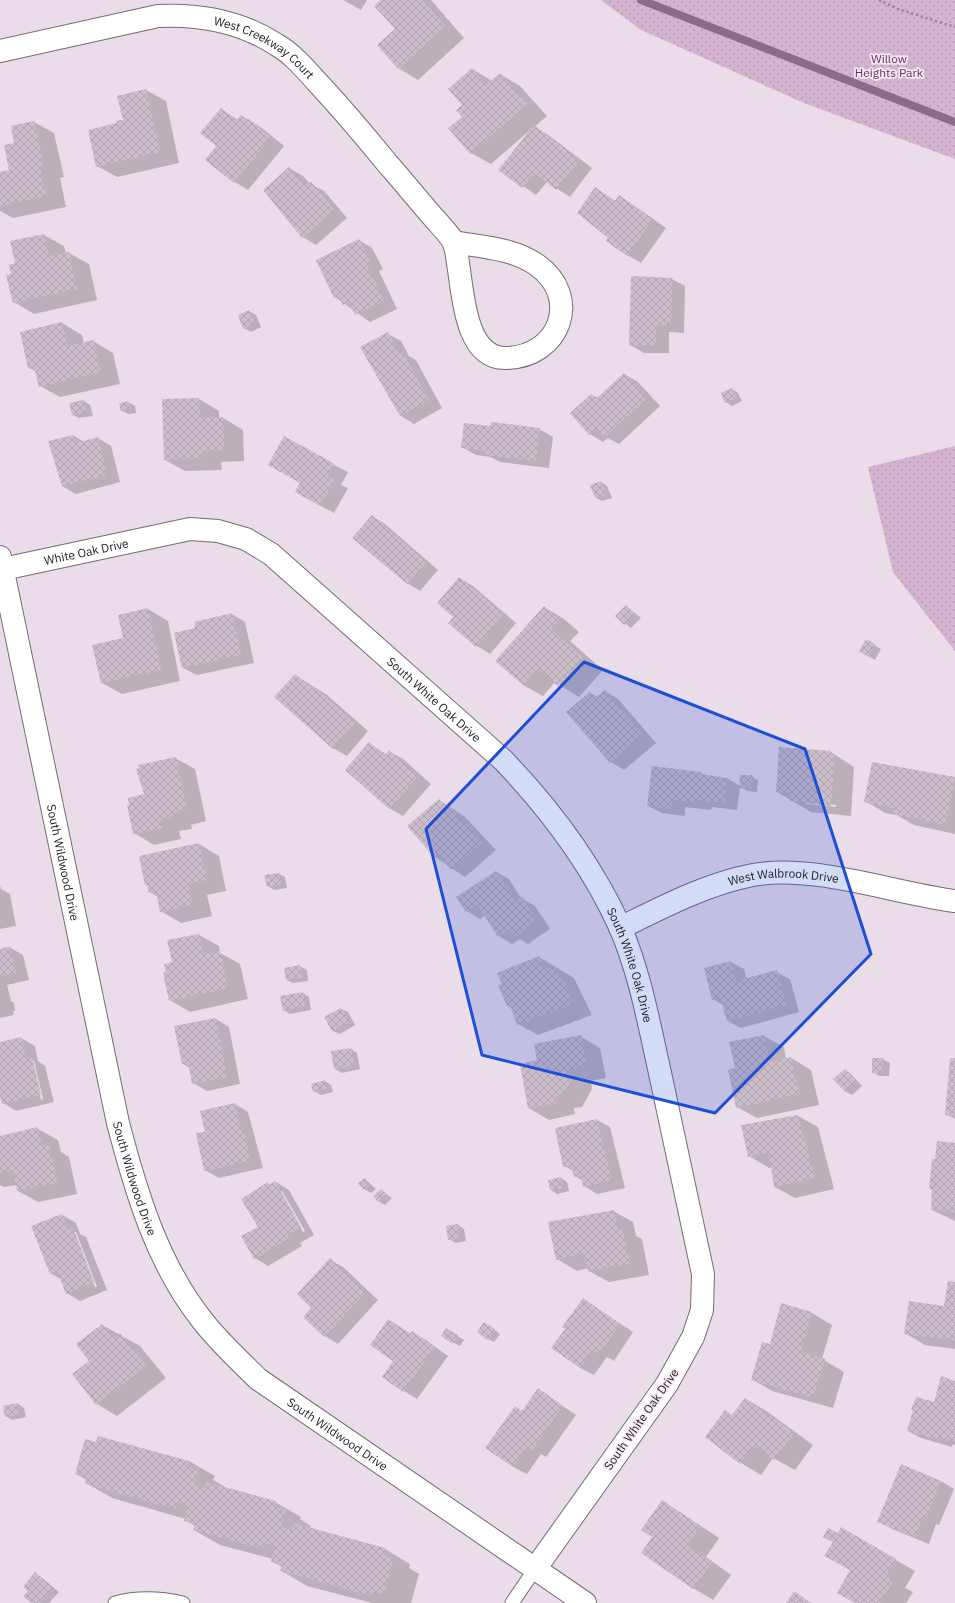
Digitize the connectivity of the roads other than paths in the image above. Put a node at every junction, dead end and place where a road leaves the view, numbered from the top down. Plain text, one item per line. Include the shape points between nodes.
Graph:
1 (0, 51) edge
2 (454, 242) junction
3 (169, 532) joint
4 (1, 563) edge
5 (955, 901) edge
6 (620, 928) junction
7 (535, 1569) junction
8 (115, 1603) edge
9 (183, 1603) edge
10 (512, 1603) edge
11 (585, 1603) edge

1 - 2 street, West Creekway Court via 158,16 204,17 252,31 279,45 302,65
2 - 2 street, West Creekway Court via 469,324 480,347 488,354 501,358 516,358 539,350 557,329 562,316 556,287 549,275 526,258 510,251
3 - 4 street, White Oak Drive
3 - 6 street, South White Oak Drive via 190,529 218,531 246,539 271,554 503,760 532,790 565,831 592,873
4 - 7 street, South Wildwood Drive via 118,1123 132,1179 147,1220 183,1293 202,1320 258,1379
5 - 6 street, West Walbrook Drive via 823,876 789,873 754,875 720,883 682,898
6 - 7 street, South White Oak Drive via 644,999 703,1274 702,1310 693,1337 667,1384
7 - 10 lane
7 - 11 street, South Wildwood Drive
8 - 9 lane via 149,1599

